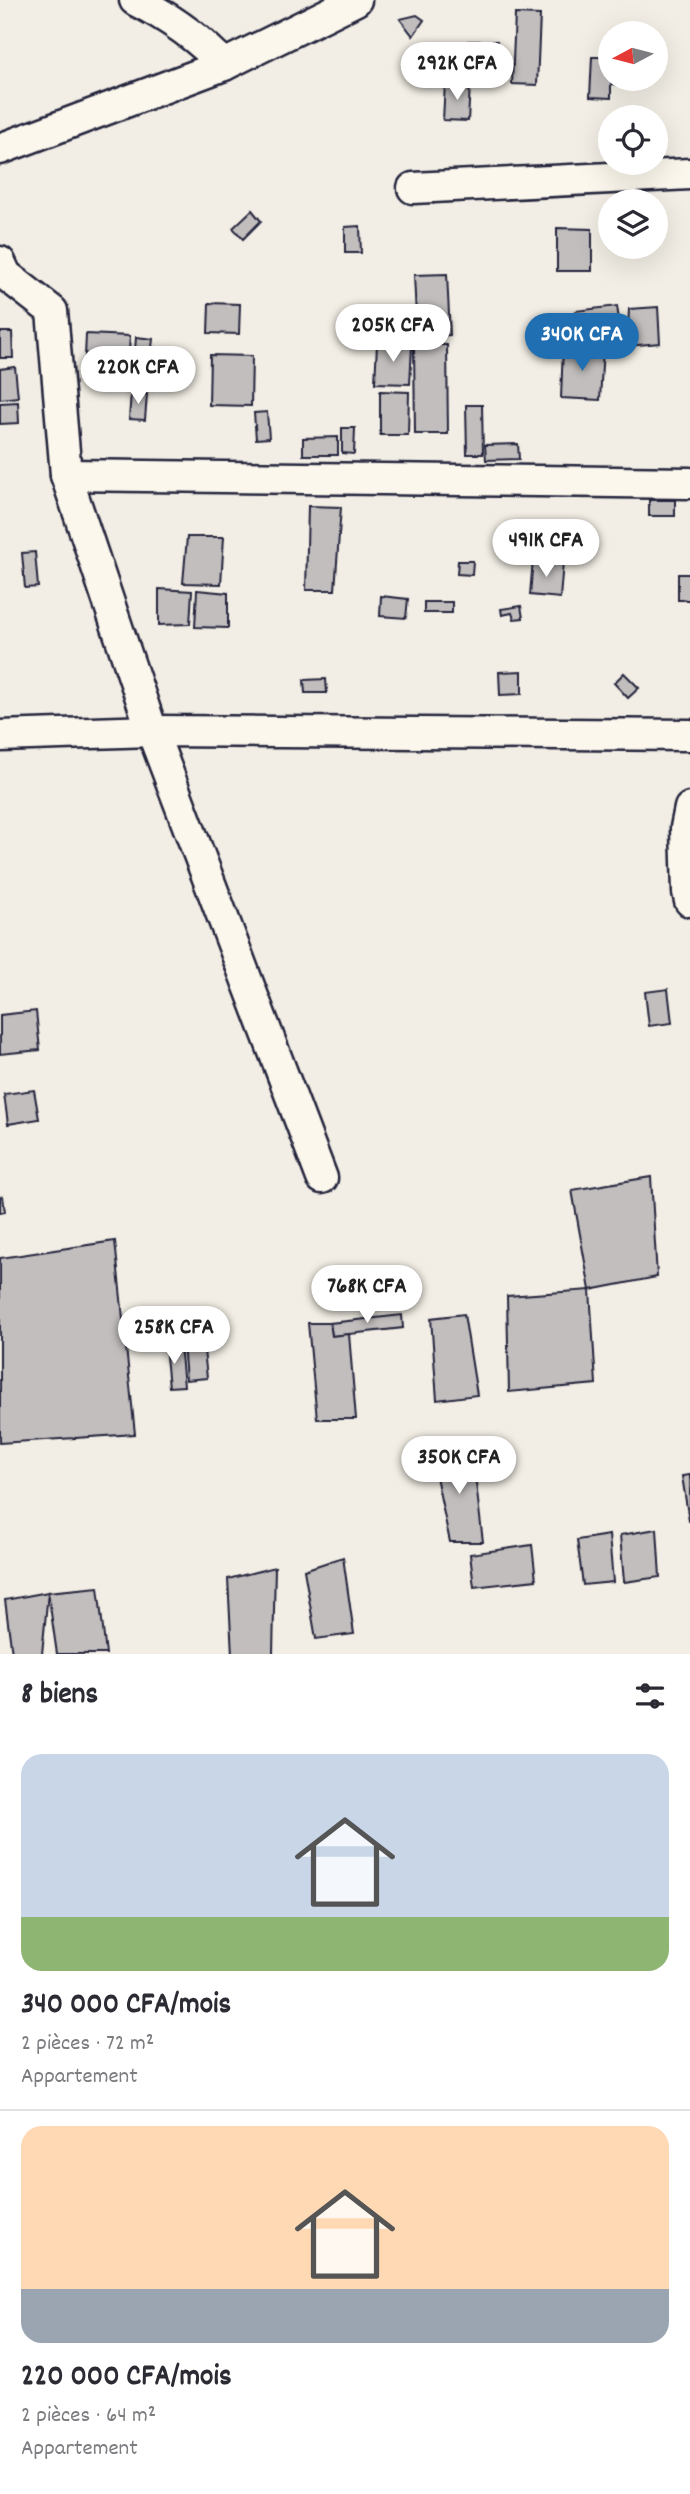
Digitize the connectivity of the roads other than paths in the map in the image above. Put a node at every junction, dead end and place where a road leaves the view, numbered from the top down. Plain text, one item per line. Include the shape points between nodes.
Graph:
1 (135, 0) edge
2 (356, 0) edge
3 (224, 65) junction
4 (0, 149) edge
5 (686, 176) edge
6 (413, 188) dead end
7 (0, 262) edge
8 (66, 475) junction
9 (690, 483) edge
10 (152, 731) junction
11 (690, 735) edge
12 (0, 736) edge
13 (690, 807) edge
14 (690, 901) edge
15 (322, 1178) dead end

1 - 3 street via 204,43
2 - 3 street
3 - 4 street
5 - 6 street
7 - 8 street via 6,275 52,311
8 - 9 street
8 - 10 street
10 - 11 street
10 - 12 street
10 - 15 street
13 - 14 street via 686,828

